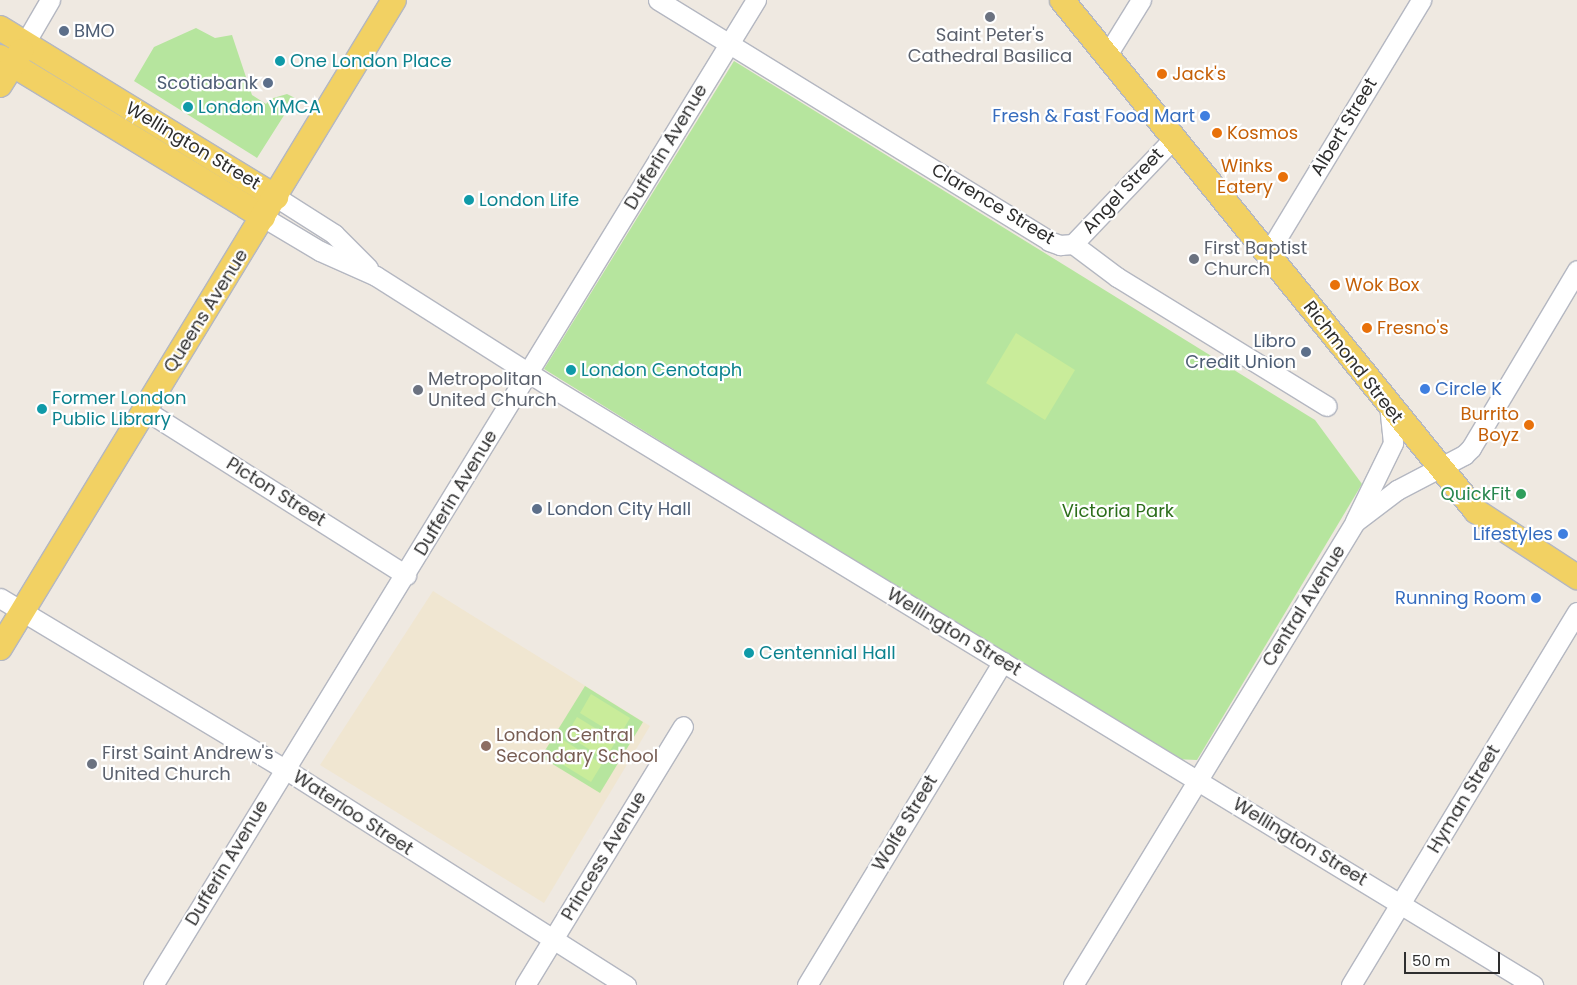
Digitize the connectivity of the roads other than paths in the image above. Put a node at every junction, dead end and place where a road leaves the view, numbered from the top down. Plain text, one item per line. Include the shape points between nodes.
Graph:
1 (50, 0) edge
2 (394, 0) edge
3 (658, 0) edge
4 (756, 0) edge
5 (1062, 0) edge
6 (1141, 0) edge
7 (1421, 0) edge
8 (0, 28) edge
9 (25, 43) junction
10 (730, 44) junction
11 (1107, 56) junction
12 (6, 61) edge
13 (0, 85) edge
14 (1174, 138) junction
15 (276, 196) junction
16 (263, 217) junction
17 (1073, 244) junction
18 (1268, 253) junction
19 (1577, 270) edge
20 (376, 276) junction
21 (528, 373) junction
22 (1327, 406) dead end
23 (1389, 406) junction
24 (145, 410) junction
25 (1438, 468) junction
26 (1355, 522) junction
27 (406, 575) junction
28 (1577, 577) edge
29 (0, 598) edge
30 (22, 611) junction
31 (1577, 612) edge
32 (0, 648) edge
33 (1003, 662) junction
34 (683, 726) dead end
35 (285, 769) junction
36 (1196, 779) junction
37 (1401, 902) junction
38 (552, 941) junction
39 (154, 985) edge
40 (525, 985) edge
41 (626, 985) edge
42 (807, 985) edge
43 (1073, 985) edge
44 (1351, 985) edge
45 (1533, 985) edge

1 - 9 street
2 - 15 main road, Queens Avenue
3 - 10 street, Clarence Street
4 - 10 street, Dufferin Avenue
5 - 11 main road, Richmond Street
6 - 11 street
7 - 18 street, Albert Street
8 - 9 main road, Wellington Street
9 - 12 main road
9 - 15 main road, Wellington Street
10 - 17 street, Clarence Street via 1049,241 1060,246
10 - 21 street, Dufferin Avenue
11 - 14 main road, Richmond Street
12 - 13 main road
12 - 16 main road, Wellington Street
14 - 17 street, Angel Street
14 - 18 main road, Richmond Street
15 - 16 main road, Queens Avenue
15 - 20 street, Wellington Street via 334,234
16 - 20 street, Wellington Street via 320,251
16 - 24 main road, Queens Avenue
17 - 22 street, Clarence Street via 1117,277
18 - 23 main road, Richmond Street
19 - 25 street, Central Avenue via 1477,440 1464,455
20 - 21 street, Wellington Street
21 - 27 street, Dufferin Avenue
21 - 33 street, Wellington Street
23 - 25 main road, Richmond Street
23 - 26 street via 1393,442
24 - 27 street, Picton Street
24 - 30 main road, Queens Avenue
25 - 26 street, Central Avenue via 1397,490
25 - 28 main road, Richmond Street via 1487,520
26 - 36 street, Central Avenue
27 - 35 street, Dufferin Avenue
29 - 30 street, Waterloo Street
30 - 32 main road, Queens Avenue
30 - 35 street, Waterloo Street
31 - 37 street, Hyman Street
33 - 36 street, Wellington Street
33 - 42 street, Wolfe Street
34 - 38 street, Princess Avenue
35 - 38 street, Waterloo Street
35 - 39 street, Dufferin Avenue
36 - 37 street, Wellington Street
36 - 43 street, Central Avenue
37 - 44 street, Hyman Street
37 - 45 street, Wellington Street
38 - 40 street, Princess Avenue
38 - 41 street, Waterloo Street

